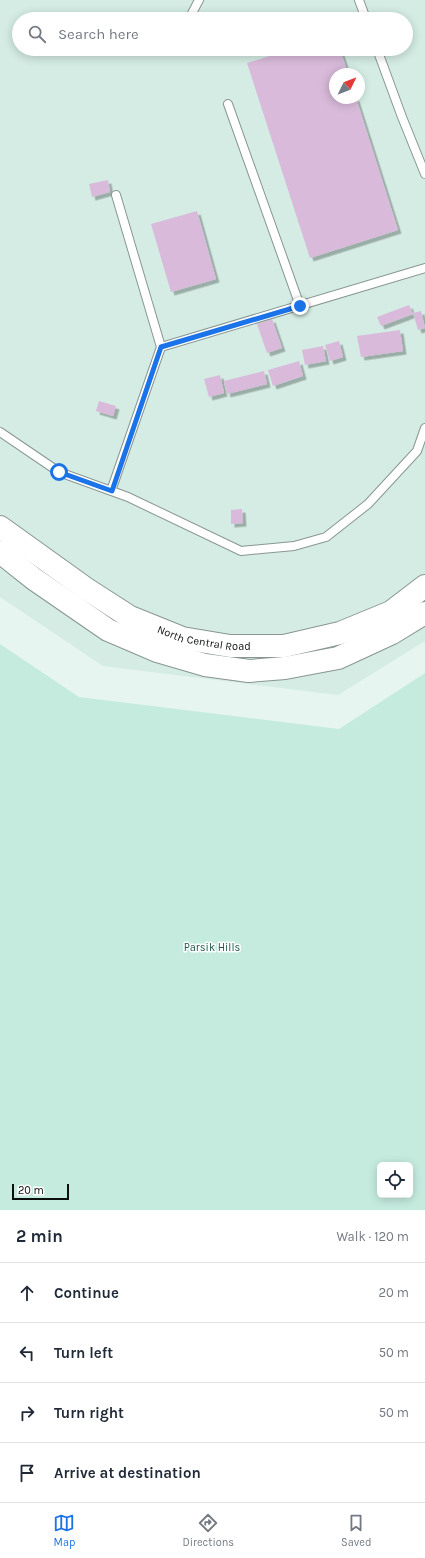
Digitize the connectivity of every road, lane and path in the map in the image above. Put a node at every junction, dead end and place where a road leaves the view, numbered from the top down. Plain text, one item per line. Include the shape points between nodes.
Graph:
1 (199, 0) edge
2 (359, 0) edge
3 (193, 12) edge
4 (363, 12) edge
5 (380, 56) edge
6 (228, 104) dead end
7 (425, 174) edge
8 (116, 195) dead end
9 (425, 268) edge
10 (300, 306) junction
11 (161, 347) junction
12 (425, 428) edge
13 (0, 432) edge
14 (112, 491) junction
15 (0, 527) edge
16 (0, 552) edge
17 (425, 586) edge
18 (425, 613) edge

1 - 3 lane
2 - 4 lane
5 - 7 lane
6 - 10 lane
8 - 11 lane
9 - 10 lane
10 - 11 lane
11 - 14 lane
12 - 14 lane via 417,451 368,504 326,537 294,546 241,551
13 - 14 lane via 59,472
15 - 17 main road, North Central Road via 130,617 182,638 230,646 284,646 340,633 391,612
16 - 18 main road, North Central Road via 108,630 156,651 205,665 249,671 285,668 338,658 392,633

